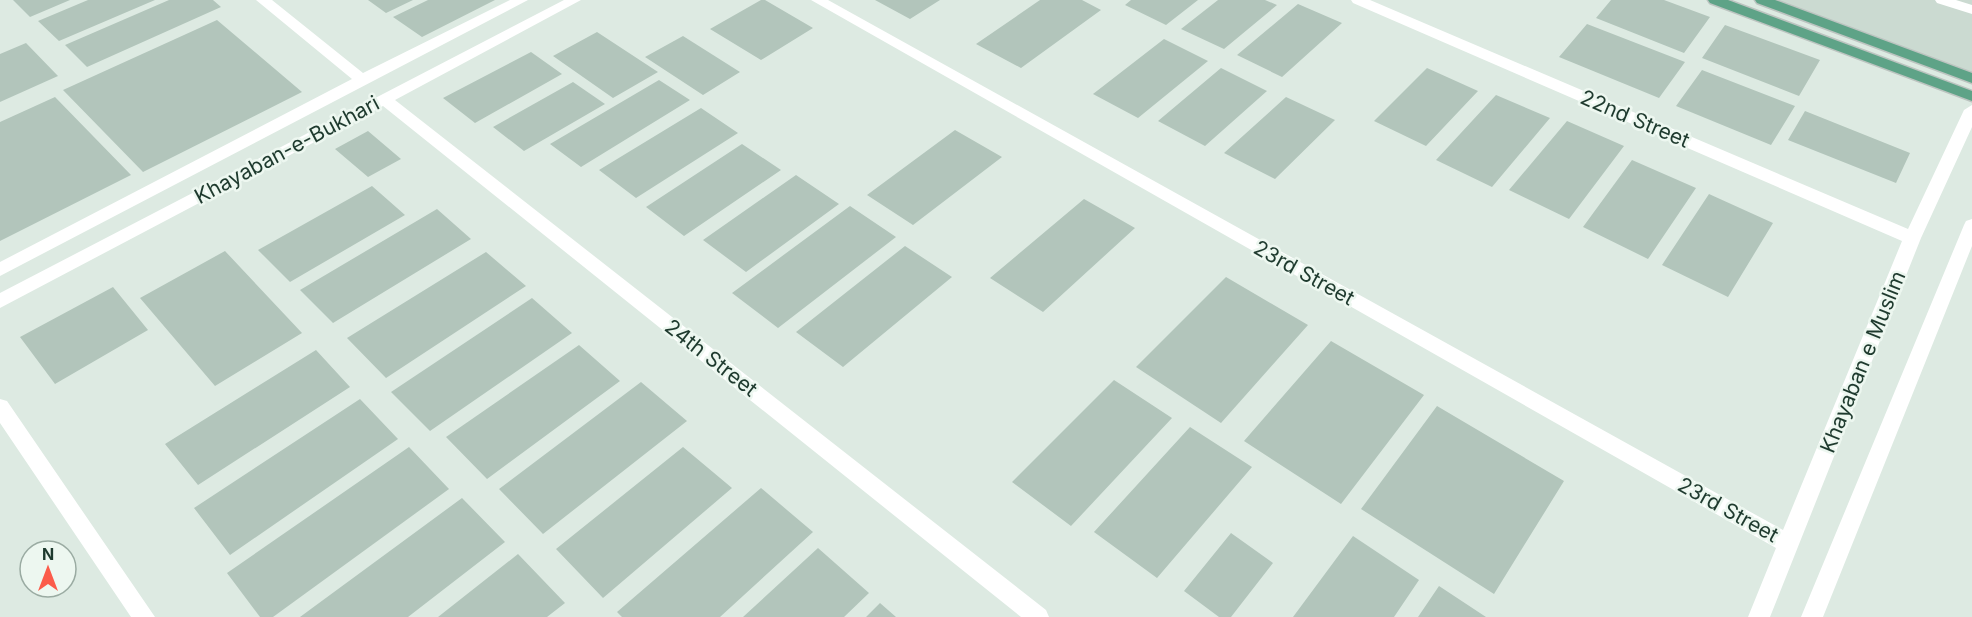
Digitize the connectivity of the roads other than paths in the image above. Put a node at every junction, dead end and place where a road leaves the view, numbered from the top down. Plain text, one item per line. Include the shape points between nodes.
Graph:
1 (263, 0) edge
2 (521, 0) edge
3 (574, 0) edge
4 (818, 0) edge
5 (1358, 0) edge
6 (1715, 0) edge
7 (1762, 0) edge
8 (1942, 0) edge
9 (1972, 10) edge
10 (1972, 78) edge
11 (362, 80) junction
12 (1972, 96) edge
13 (384, 99) junction
14 (1972, 110) edge
15 (1972, 225) edge
16 (1912, 238) junction
17 (0, 270) edge
18 (0, 301) edge
19 (0, 407) edge
20 (1790, 545) junction
21 (144, 617) edge
22 (1038, 617) edge
23 (1759, 617) edge
24 (1812, 617) edge

1 - 11 street
2 - 11 street, Khayaban-e-Bukhari
3 - 13 street, Khayaban-e-Bukhari
4 - 20 street, 23rd Street
5 - 16 street, 22nd Street
6 - 12 main road
7 - 10 main road
8 - 9 street
11 - 17 street, Khayaban-e-Bukhari
13 - 18 street, Khayaban-e-Bukhari
13 - 22 street, 24th Street
14 - 16 street, Khayaban e Muslim
15 - 24 street
16 - 20 street, Khayaban e Muslim
19 - 21 street
20 - 23 street, Khayaban e Muslim

